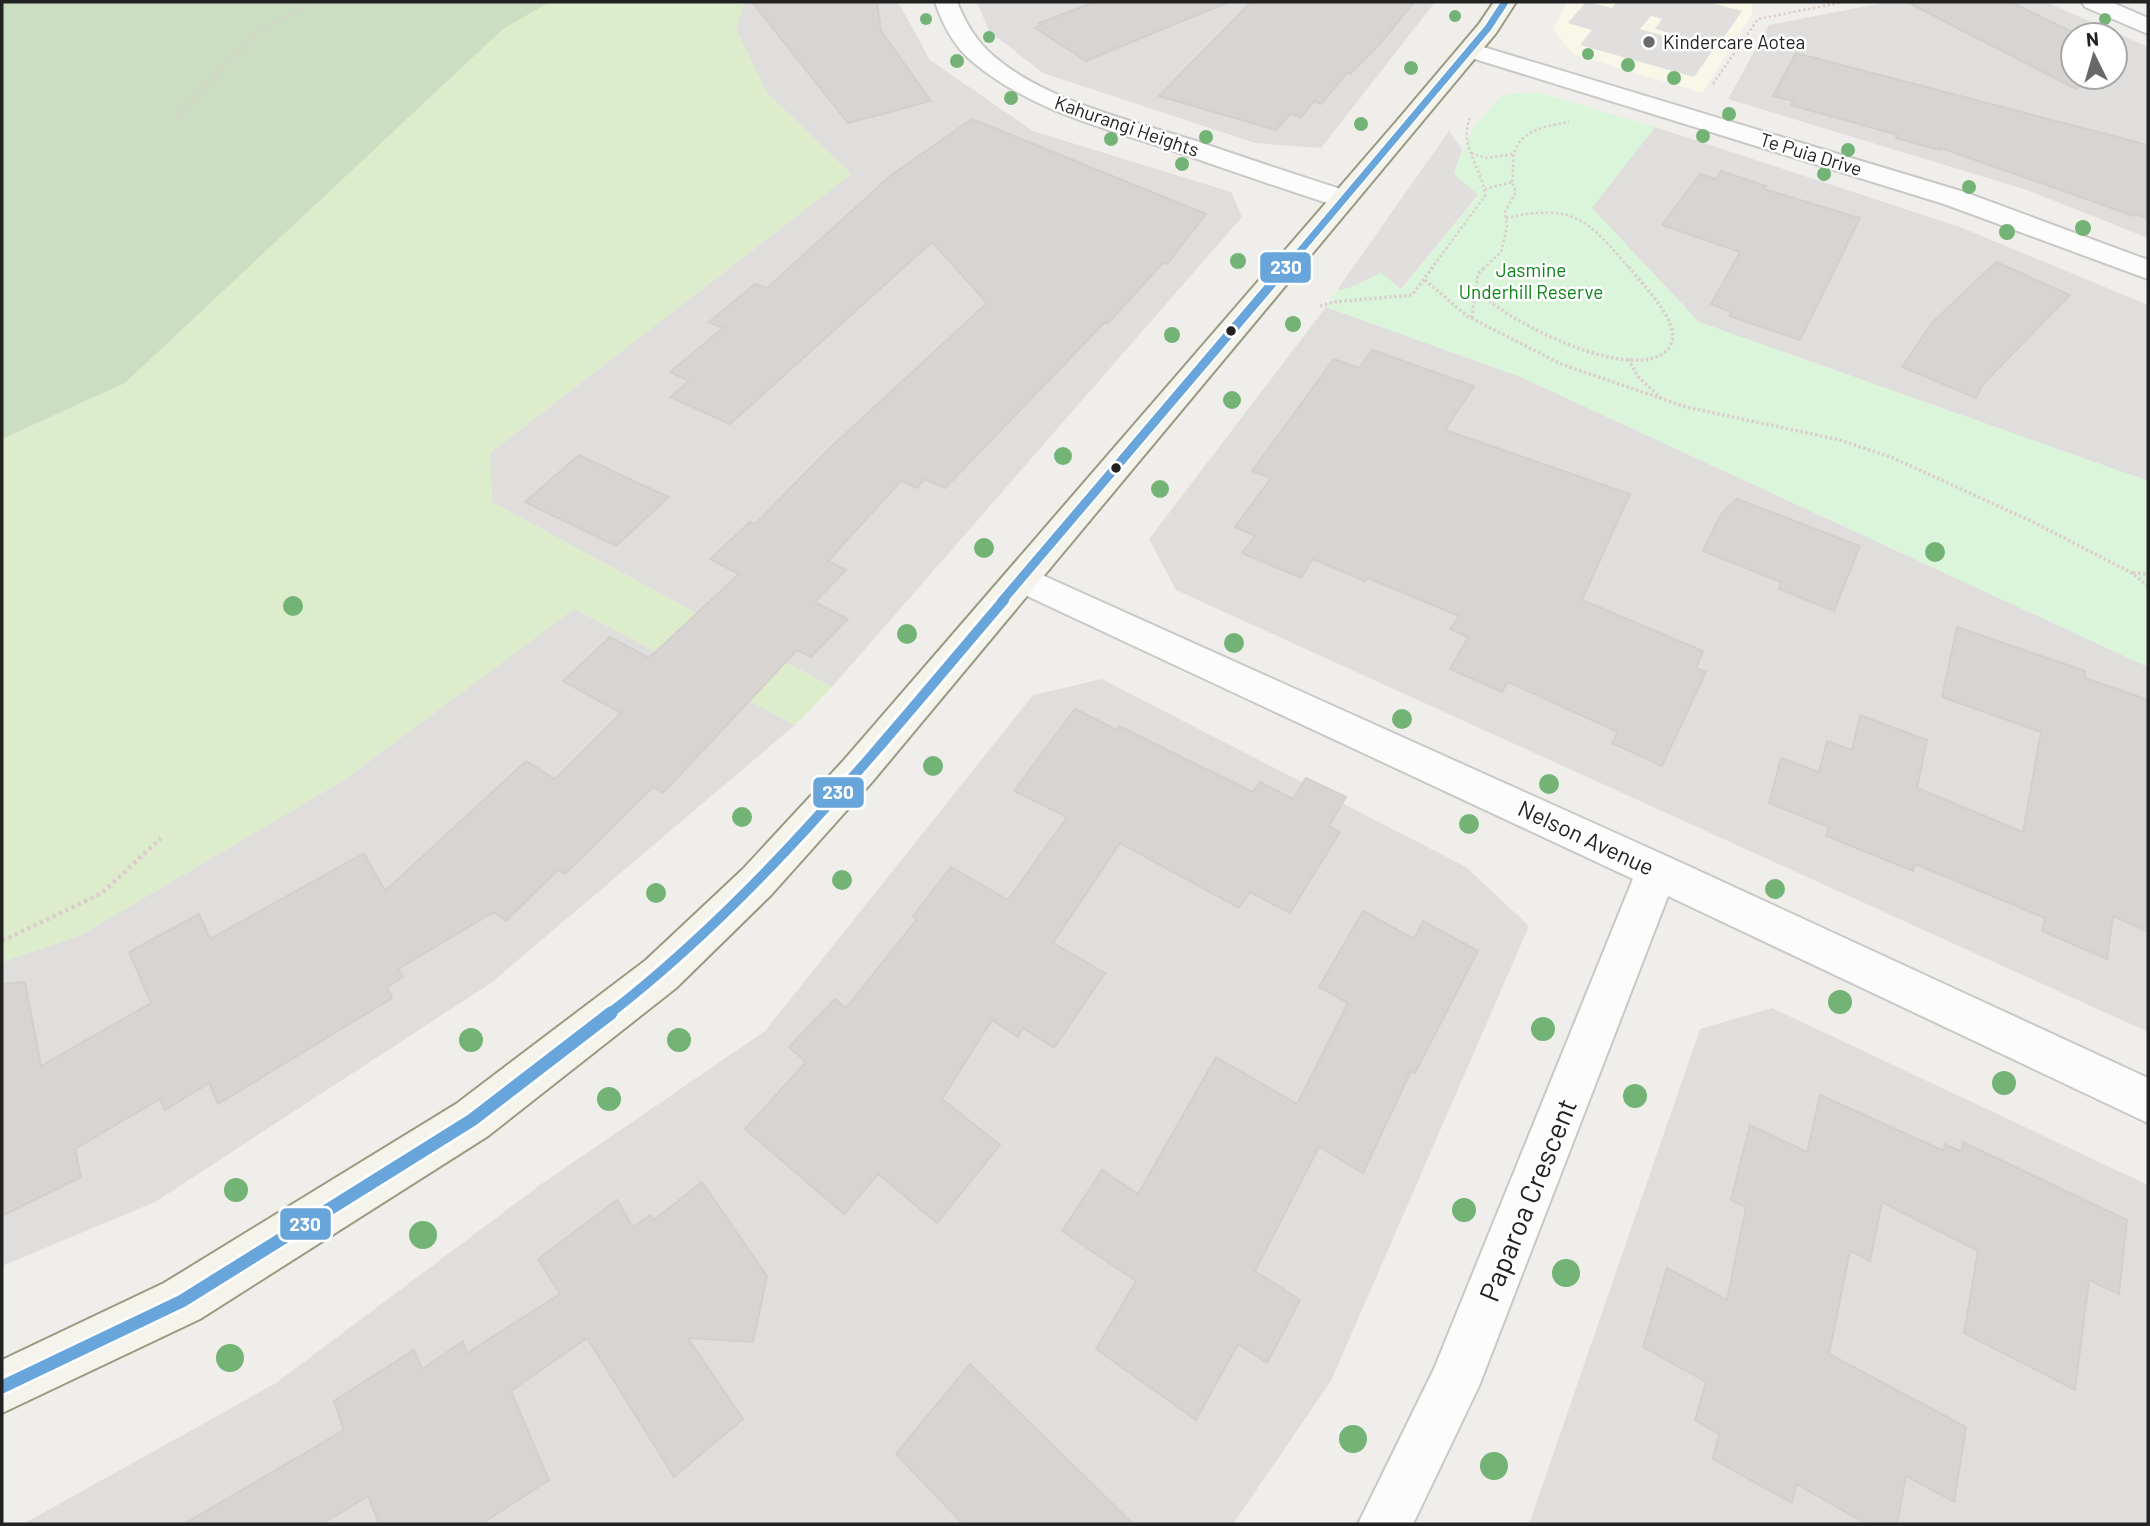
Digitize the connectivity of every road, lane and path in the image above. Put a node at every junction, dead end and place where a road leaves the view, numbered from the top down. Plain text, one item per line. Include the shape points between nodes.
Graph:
1 (314, 2) edge
2 (946, 2) edge
3 (1505, 2) edge
4 (1844, 2) edge
5 (2093, 2) edge
6 (2148, 27) edge
7 (1470, 50) junction
8 (1588, 85) junction
9 (1474, 112) dead end
10 (1690, 117) junction
11 (175, 119) dead end
12 (1471, 153) junction
13 (1514, 154) junction
14 (1512, 182) junction
15 (1485, 189) junction
16 (1343, 199) junction
17 (1506, 218) junction
18 (2148, 271) edge
19 (1425, 280) junction
20 (1475, 287) junction
21 (1320, 306) dead end
22 (1472, 319) junction
23 (1628, 359) junction
24 (1661, 399) junction
25 (2132, 573) junction
26 (2148, 574) edge
27 (1022, 579) junction
28 (2148, 586) edge
29 (161, 838) dead end
30 (1657, 871) junction
31 (2, 941) edge
32 (2148, 1101) edge
33 (2, 1387) edge
34 (1385, 1524) edge

1 - 11 path via 246,43
2 - 16 street, Kahurangi Heights via 958,32 980,54 1039,95
3 - 7 street
4 - 10 path via 1758,19
5 - 6 street
7 - 8 street, Te Puia Drive
7 - 16 street
8 - 10 street, Te Puia Drive
8 - 13 path via 1571,104 1575,121 1526,133
9 - 12 path via 1464,130
10 - 18 street, Te Puia Drive via 1954,198
12 - 13 path via 1486,158
12 - 15 path
13 - 14 path
14 - 15 path
14 - 17 path via 1516,192
15 - 19 path via 1485,196
16 - 27 street
17 - 20 path via 1501,252 1478,274
17 - 23 path via 1552,210 1575,216 1593,228 1621,260 1672,331 1671,345 1660,357
19 - 21 path via 1412,295
19 - 22 path
20 - 22 path
20 - 23 path via 1482,298 1528,328
22 - 24 path via 1535,351
23 - 24 path via 1638,377
24 - 25 path via 1854,444 1919,468
25 - 26 path
25 - 28 path
27 - 30 street, Nelson Avenue
27 - 33 street via 757,882 661,974 460,1127 182,1301
29 - 31 path via 102,893
30 - 32 street, Nelson Avenue
30 - 34 street, Paparoa Crescent via 1453,1386

